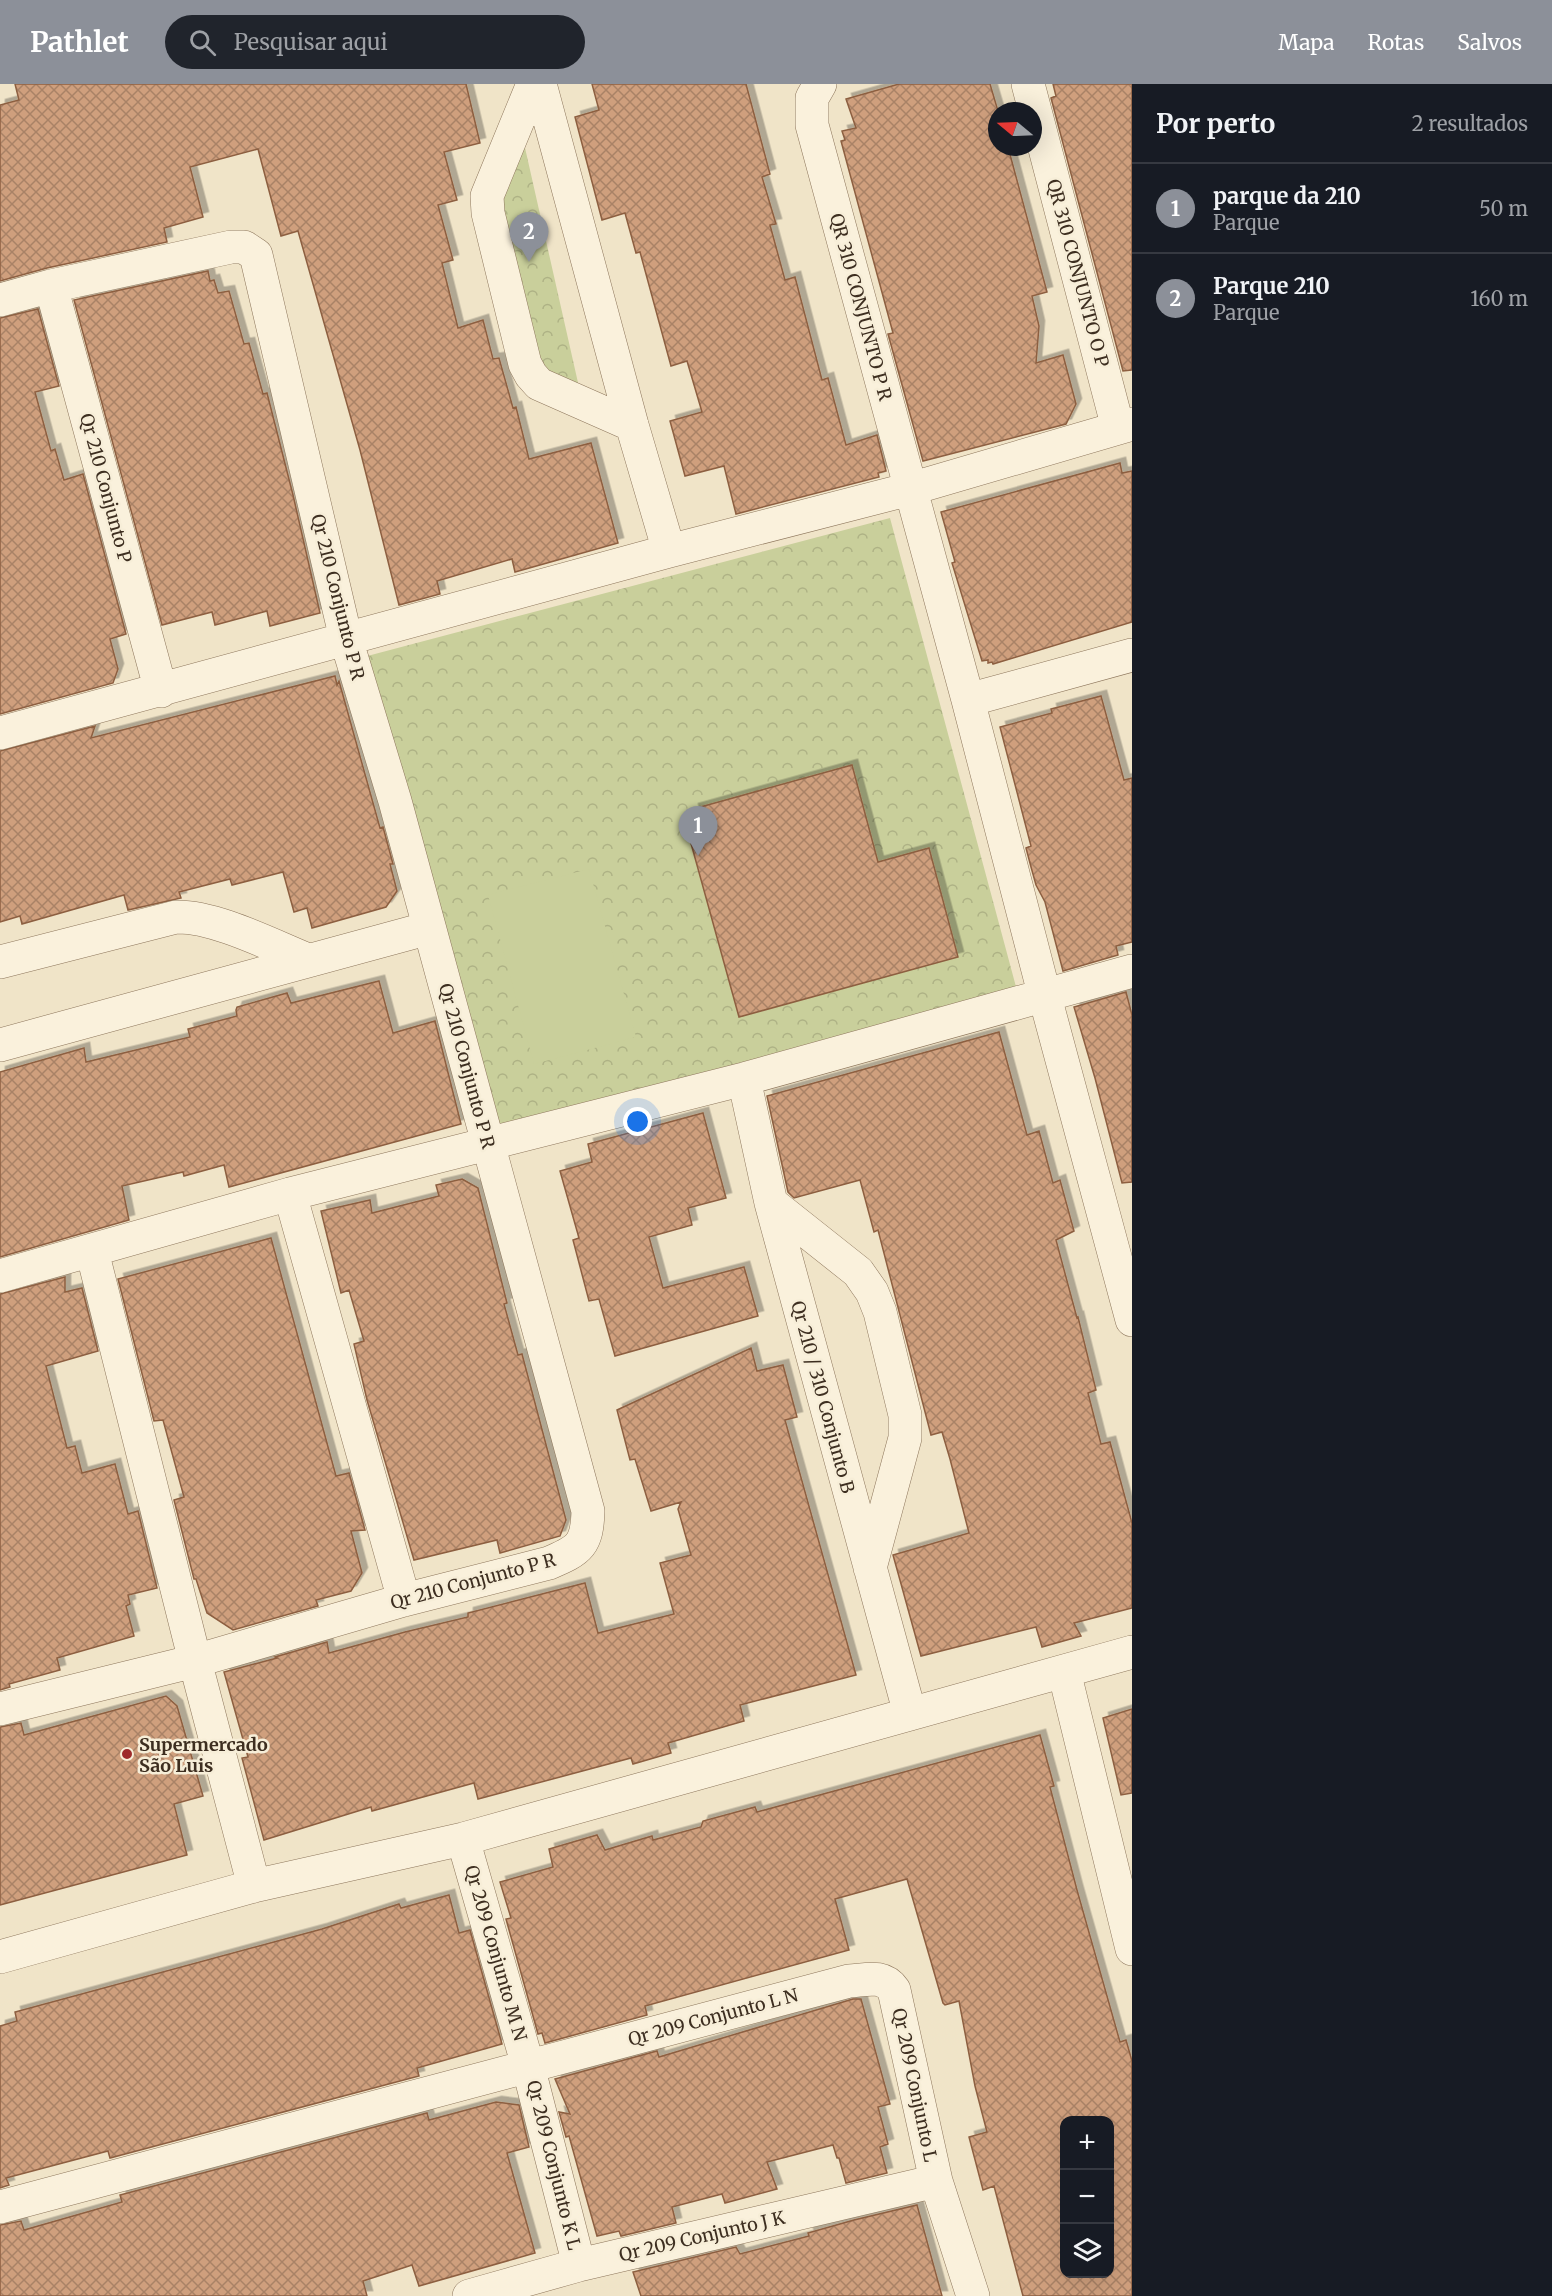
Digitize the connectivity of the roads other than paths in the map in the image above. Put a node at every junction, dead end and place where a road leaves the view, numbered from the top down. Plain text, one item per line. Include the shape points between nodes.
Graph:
1 (533, 84) edge
2 (540, 84) edge
3 (820, 84) edge
4 (1028, 84) edge
5 (51, 286) junction
6 (0, 300) edge
7 (632, 425) junction
8 (1125, 426) edge
9 (910, 489) junction
10 (669, 551) junction
11 (346, 639) junction
12 (1132, 655) edge
13 (1096, 665) junction
14 (1132, 681) edge
15 (161, 690) junction
16 (968, 700) junction
17 (0, 733) edge
18 (429, 928) junction
19 (308, 960) junction
20 (0, 962) edge
21 (1132, 971) edge
22 (1045, 996) junction
23 (0, 1045) edge
24 (744, 1079) junction
25 (488, 1144) junction
26 (290, 1194) junction
27 (771, 1203) junction
28 (92, 1251) junction
29 (0, 1276) edge
30 (1132, 1320) edge
31 (870, 1570) junction
32 (404, 1600) junction
33 (1132, 1652) edge
34 (195, 1661) junction
35 (1064, 1671) junction
36 (0, 1708) edge
37 (909, 1714) junction
38 (463, 1839) junction
39 (1104, 1840) junction
40 (1132, 1860) edge
41 (254, 1886) junction
42 (1132, 1949) edge
43 (0, 1957) edge
44 (894, 1990) joint
45 (528, 2066) junction
46 (936, 2181) junction
47 (0, 2207) edge
48 (579, 2265) junction
49 (469, 2296) edge
50 (973, 2296) edge

1 - 7 street via 487,196 525,364 539,384
2 - 7 street
3 - 9 street, QR 310 CONJUNTO P R via 812,98 812,125
4 - 8 street, QR 310 CONJUNTO O P
5 - 6 street, Qr 210 Conjunto P R
5 - 11 street, Qr 210 Conjunto P R via 231,247 244,247 256,255
5 - 15 street, Qr 210 Conjunto P
7 - 10 street
8 - 9 street
9 - 10 street
9 - 16 street, QR 310 CONJUNTO P R
10 - 11 street
11 - 15 street
11 - 18 street, Qr 210 Conjunto P R
12 - 13 street
13 - 14 street
13 - 16 street
15 - 17 street
16 - 22 street, QR 310 CONJUNTO P R
18 - 19 street
18 - 25 street, Qr 210 Conjunto P R
19 - 20 street via 240,932 192,917 176,917
19 - 23 street
21 - 22 street
22 - 24 street
22 - 30 street, QR 310 CONJUNTO P R
24 - 25 street
24 - 27 street, Qr 210 / 310 Conjunto B
25 - 26 street
25 - 32 street, Qr 210 Conjunto P R via 588,1511 586,1536 569,1555 549,1563
26 - 28 street
26 - 32 street
27 - 31 street, Qr 210 / 310 Conjunto B
27 - 31 street via 858,1272 872,1292 879,1312 905,1415 905,1438
28 - 29 street
28 - 34 street
31 - 37 street, Qr 210 / 310 Conjunto B
32 - 34 street, Qr 210 Conjunto P R
33 - 35 street
34 - 36 street, Qr 210 Conjunto P R
34 - 41 street
35 - 37 street
35 - 39 street
37 - 38 street
38 - 41 street
38 - 45 street, Qr 209 Conjunto M N
39 - 40 street
39 - 42 street
41 - 43 street
44 - 45 street, Qr 209 Conjunto L N via 880,1979 849,1981
44 - 46 street, Qr 209 Conjunto L
45 - 47 street, Qr 209 Conjunto L N
45 - 48 street, Qr 209 Conjunto K L
46 - 48 street, Qr 209 Conjunto J K
46 - 50 street, Qr 209 Conjunto L
48 - 49 street, Qr 209 Conjunto J K

